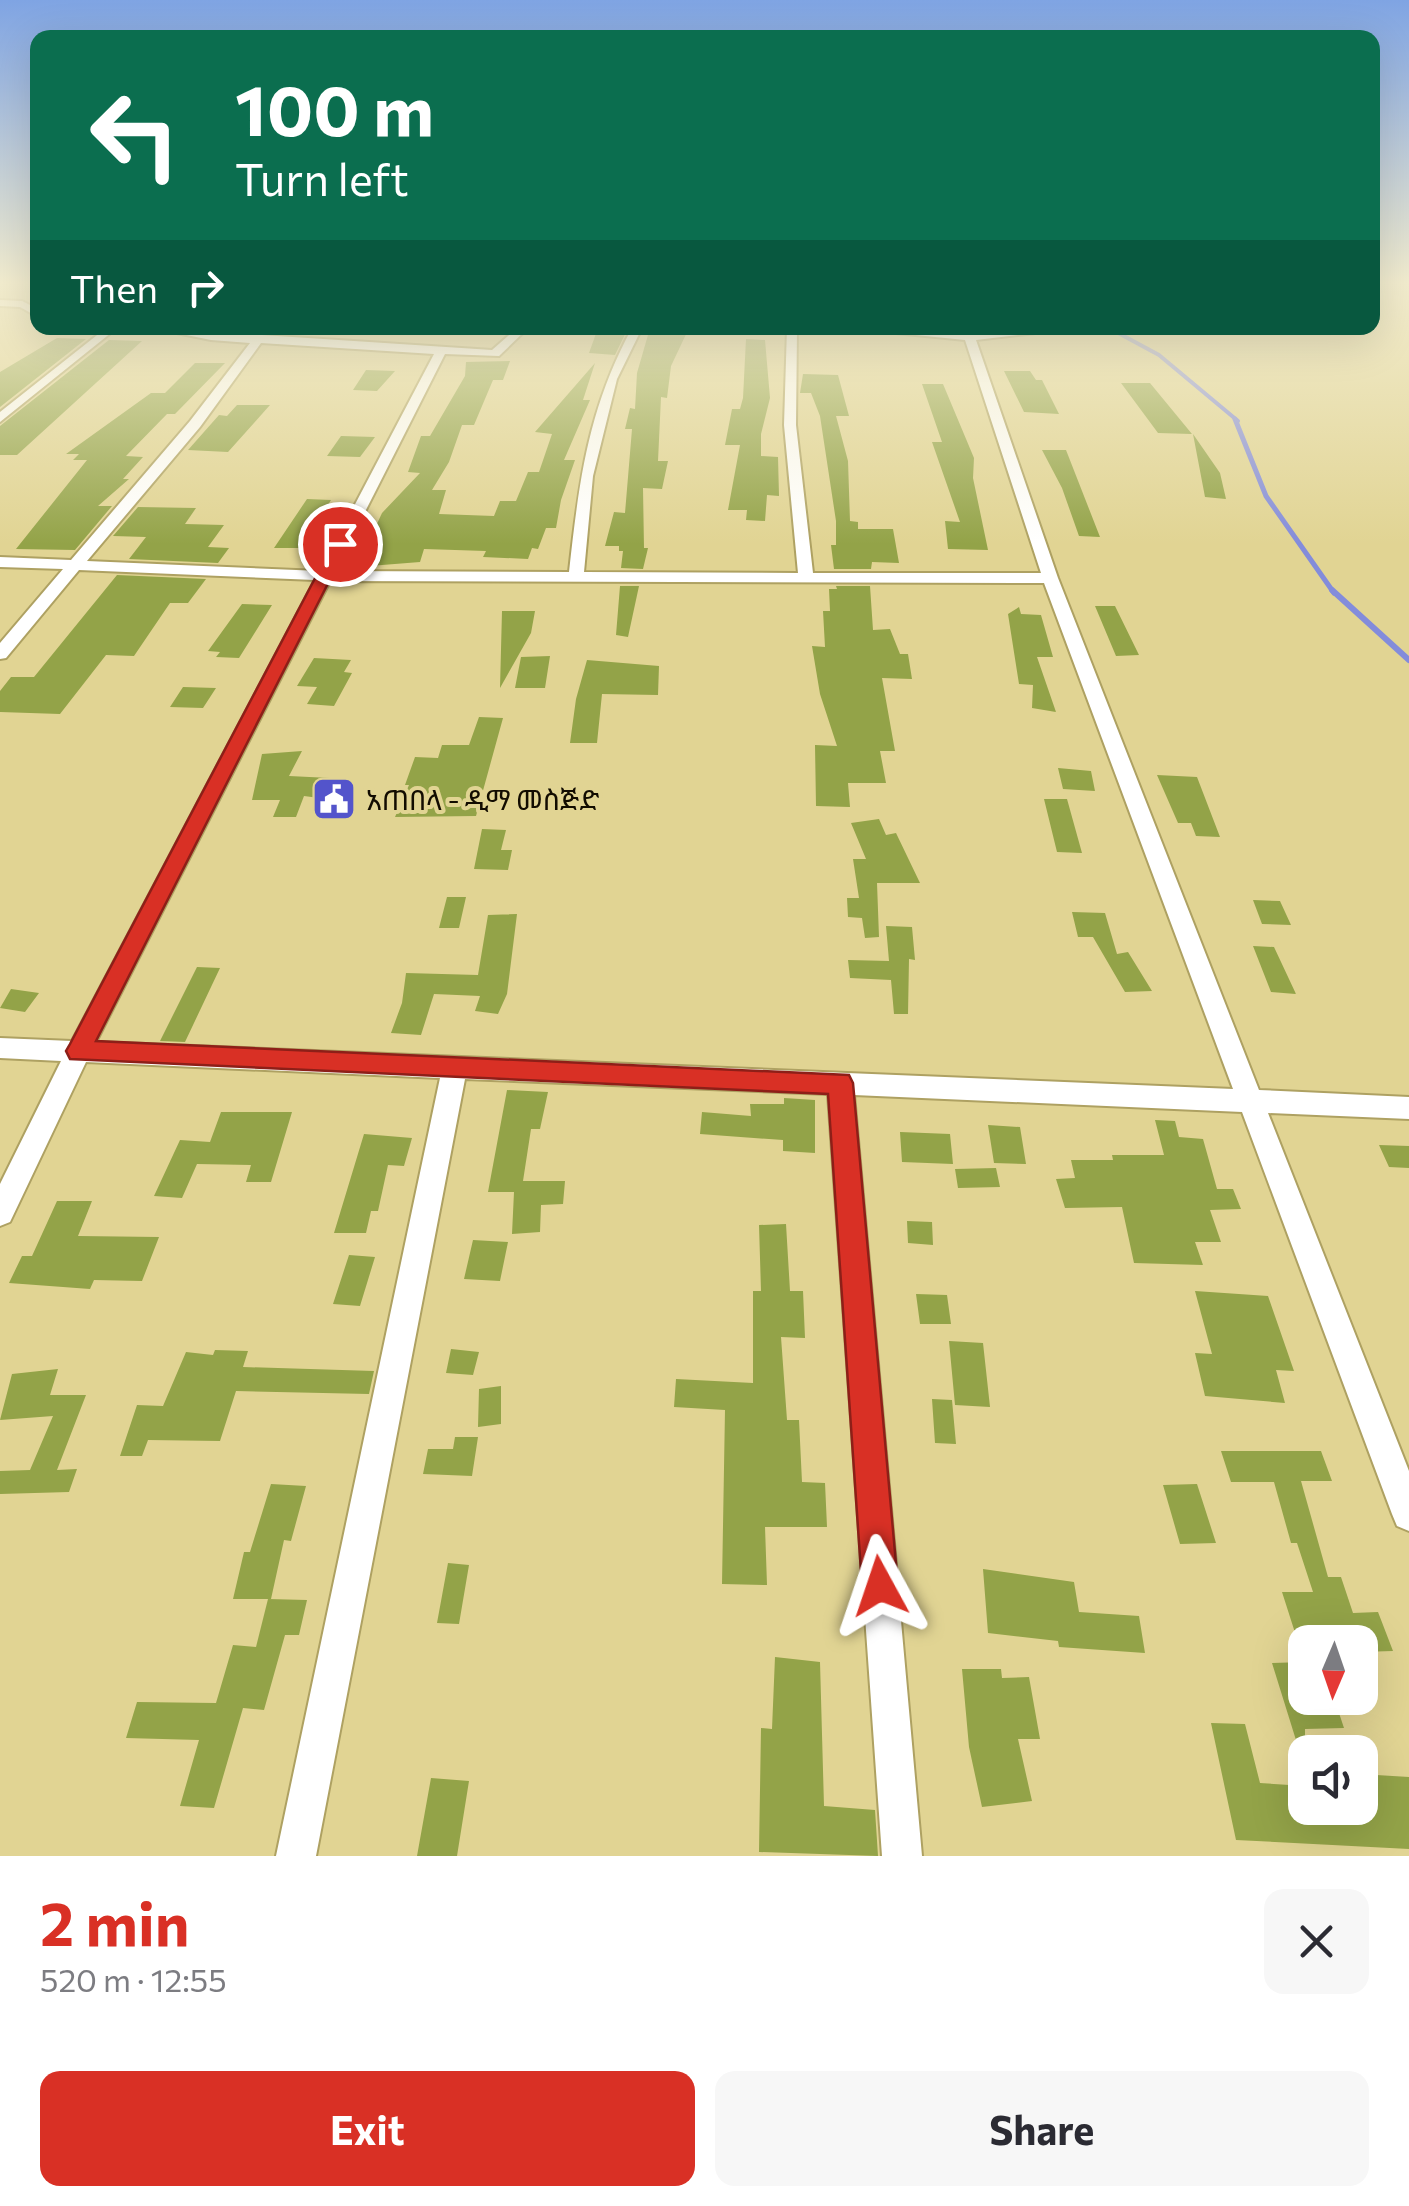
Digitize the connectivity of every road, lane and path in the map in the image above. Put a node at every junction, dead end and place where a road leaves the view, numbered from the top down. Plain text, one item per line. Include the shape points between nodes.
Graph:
1 (59, 371) edge
2 (235, 371) edge
3 (431, 371) edge
4 (615, 371) edge
5 (791, 371) edge
6 (981, 371) edge
7 (0, 418) edge
8 (0, 562) edge
9 (73, 565) junction
10 (324, 576) junction
11 (576, 577) junction
12 (806, 578) junction
13 (1050, 578) junction
14 (0, 654) edge
15 (0, 1048) edge
16 (78, 1051) junction
17 (454, 1067) junction
18 (840, 1083) junction
19 (1252, 1101) junction
20 (1409, 1108) edge
21 (0, 1213) edge
22 (1409, 1514) edge
23 (296, 1856) edge
24 (902, 1856) edge

1 - 7 street
2 - 9 street
3 - 10 street
4 - 11 street via 586,476
5 - 12 street via 790,425
6 - 13 street
8 - 9 street
9 - 10 street
9 - 14 street
10 - 11 street
10 - 16 street
11 - 12 street
12 - 13 street
13 - 19 street
15 - 16 street
16 - 17 street
16 - 21 street
17 - 18 street
17 - 23 street
18 - 19 street
18 - 24 street
19 - 20 street
19 - 22 street

